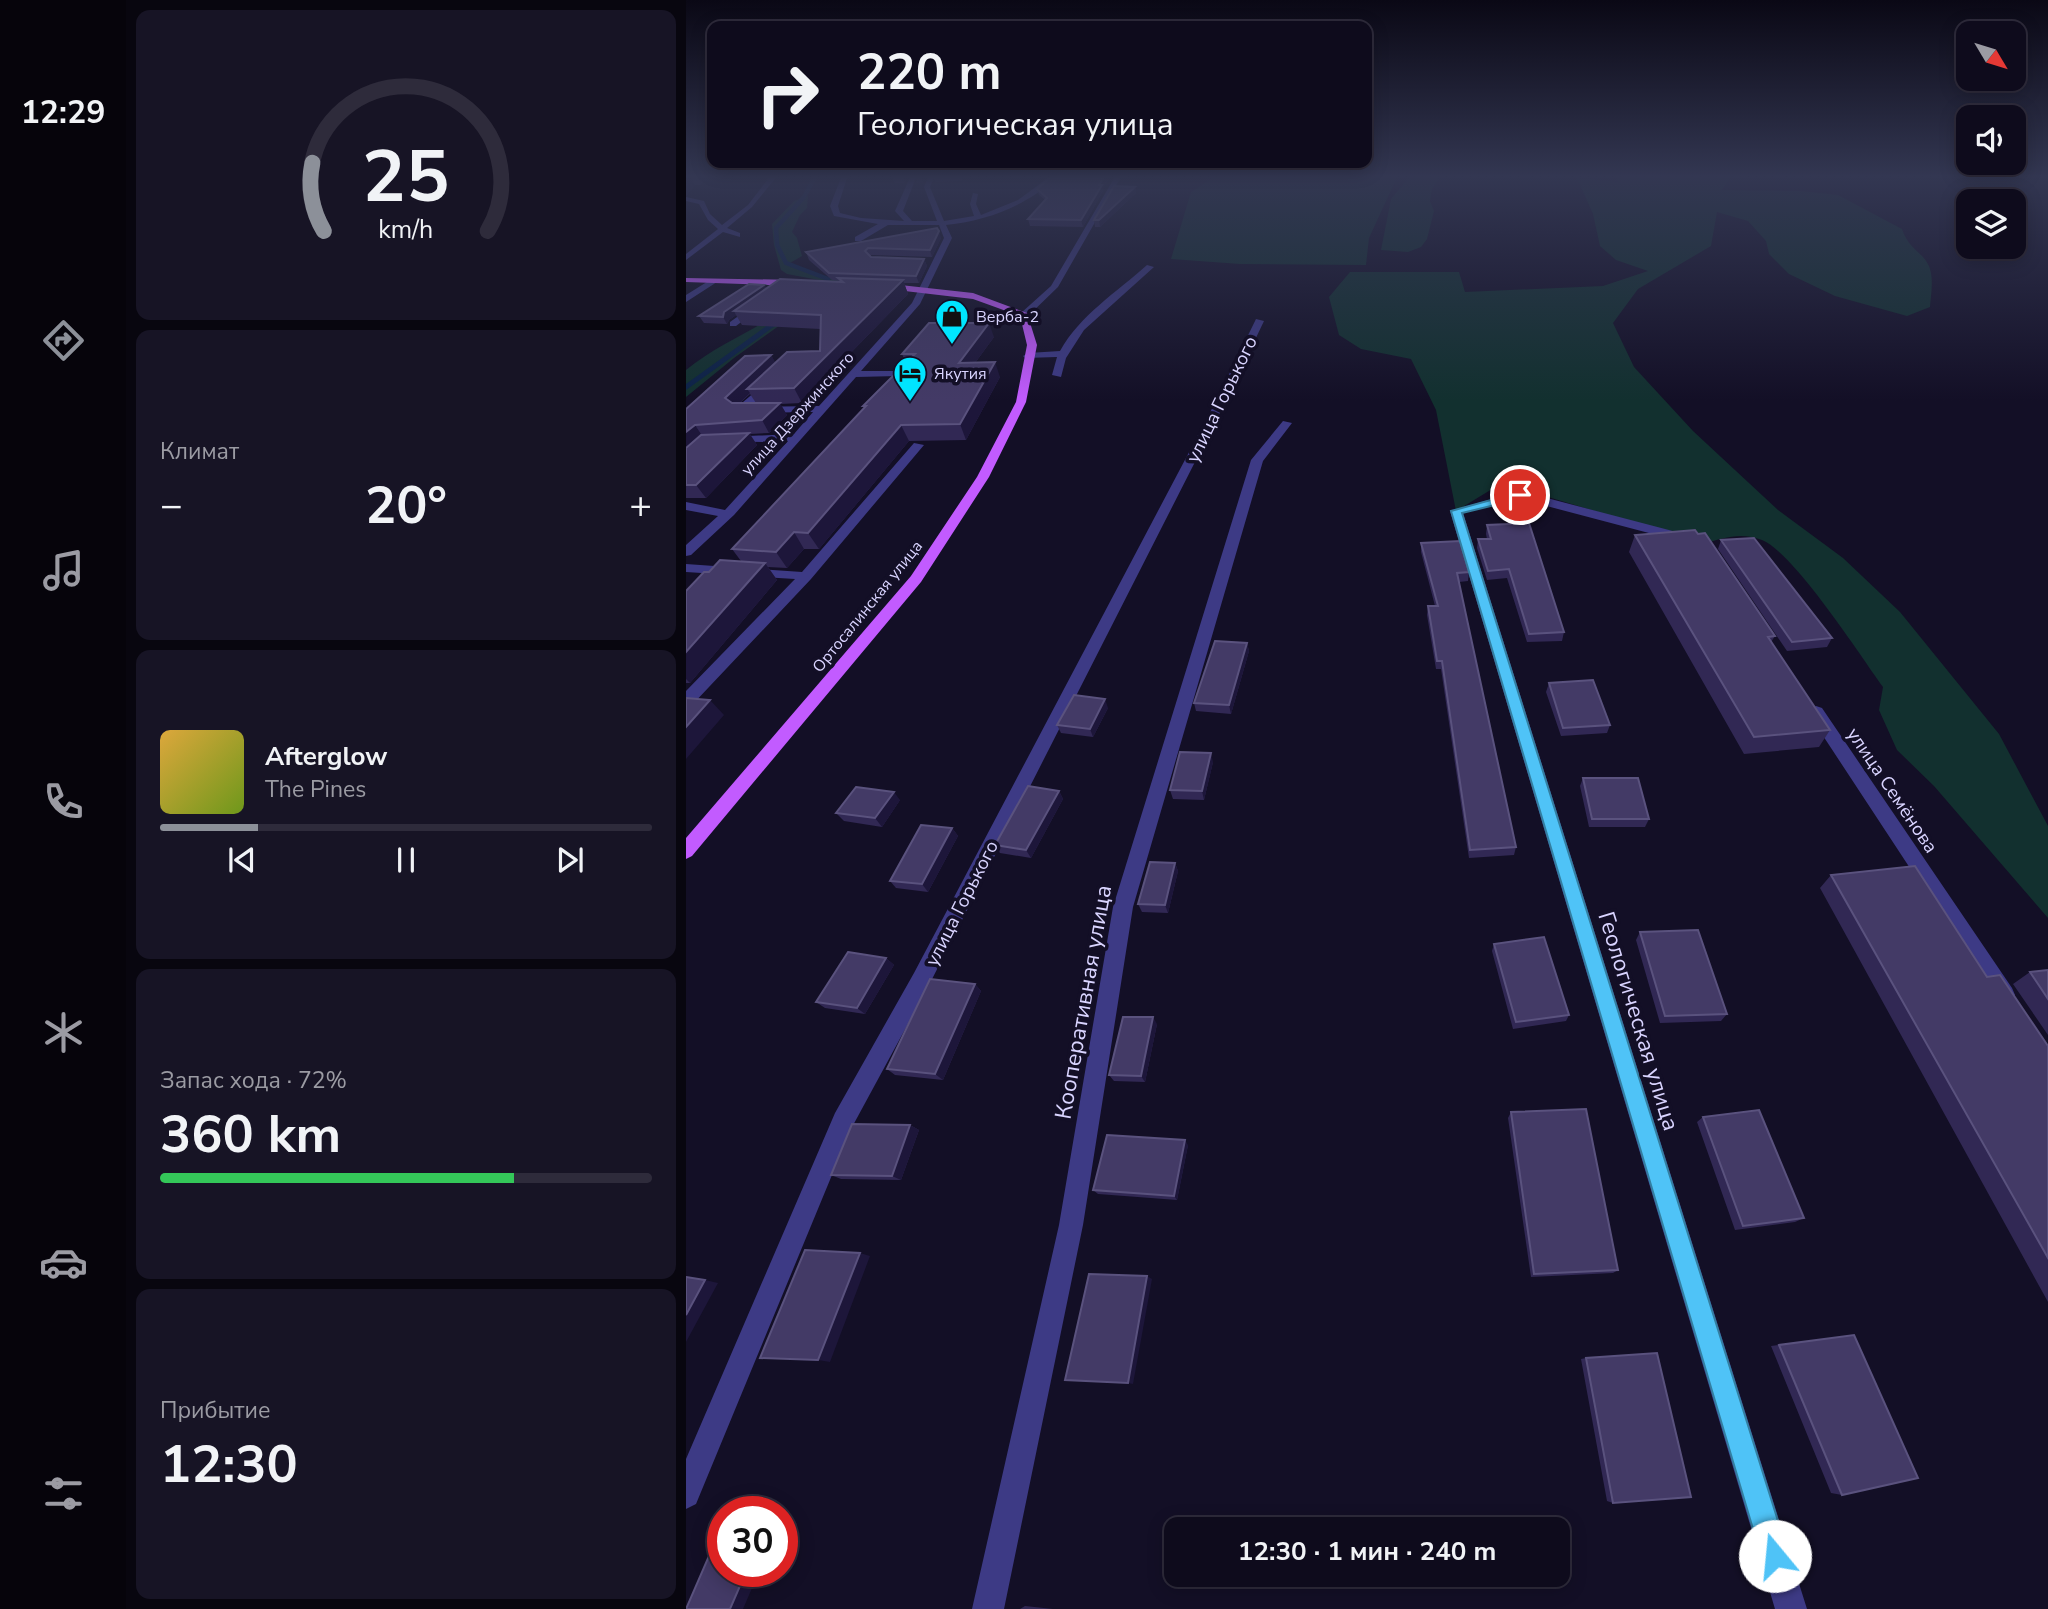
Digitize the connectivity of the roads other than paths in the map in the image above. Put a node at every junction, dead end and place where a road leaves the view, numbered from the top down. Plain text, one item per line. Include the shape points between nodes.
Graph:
1 (942, 250) edge
2 (1075, 250) edge
3 (924, 261) edge
4 (936, 262) junction
5 (1150, 267) dead end
6 (686, 280) edge
7 (713, 282) junction
8 (792, 283) junction
9 (812, 284) edge
10 (875, 286) edge
11 (923, 289) junction
12 (782, 290) edge
13 (686, 299) edge
14 (762, 303) edge
15 (1024, 316) junction
16 (1259, 321) dead end
17 (733, 324) edge
18 (1062, 354) junction
19 (1028, 356) junction
20 (779, 373) edge
21 (854, 374) junction
22 (894, 374) edge
23 (1057, 375) dead end
24 (823, 409) junction
25 (1287, 423) dead end
26 (797, 437) junction
27 (715, 440) edge
28 (918, 445) dead end
29 (686, 506) edge
30 (728, 514) junction
31 (1691, 540) edge
32 (686, 552) edge
33 (686, 568) edge
34 (806, 576) junction
35 (1803, 693) edge
36 (686, 701) edge
37 (686, 851) edge
38 (2017, 1014) edge
39 (686, 1494) edge
40 (988, 1609) edge
41 (1791, 1609) edge

1 - 4 street, улица Дзержинского
2 - 15 street via 1054,287
3 - 4 street
4 - 11 street, улица Дзержинского
5 - 18 street via 1090,320
6 - 7 main road
7 - 8 main road
7 - 13 street
8 - 9 main road
8 - 12 street
10 - 11 main road
11 - 15 main road via 1003,303
11 - 21 street, улица Дзержинского via 916,304
14 - 17 street
15 - 19 main road, Ортосалинская улица via 1032,345
16 - 39 street, улица Горького via 921,980 843,1121
18 - 19 street
18 - 23 street
19 - 37 main road, Ортосалинская улица via 1021,402 989,467 916,579
20 - 24 street via 740,410
21 - 22 street
21 - 24 street, улица Дзержинского
24 - 26 street, улица Дзержинского
25 - 40 street, Кооперативная улица via 1257,460 1124,907 1071,1225
26 - 27 street
26 - 30 street, улица Дзержинского
28 - 34 street
29 - 30 street
30 - 32 street, улица Дзержинского
31 - 41 street, Геологическая улица via 1520,495 1456,511
33 - 34 street
34 - 36 street
35 - 38 street, улица Семёнова

